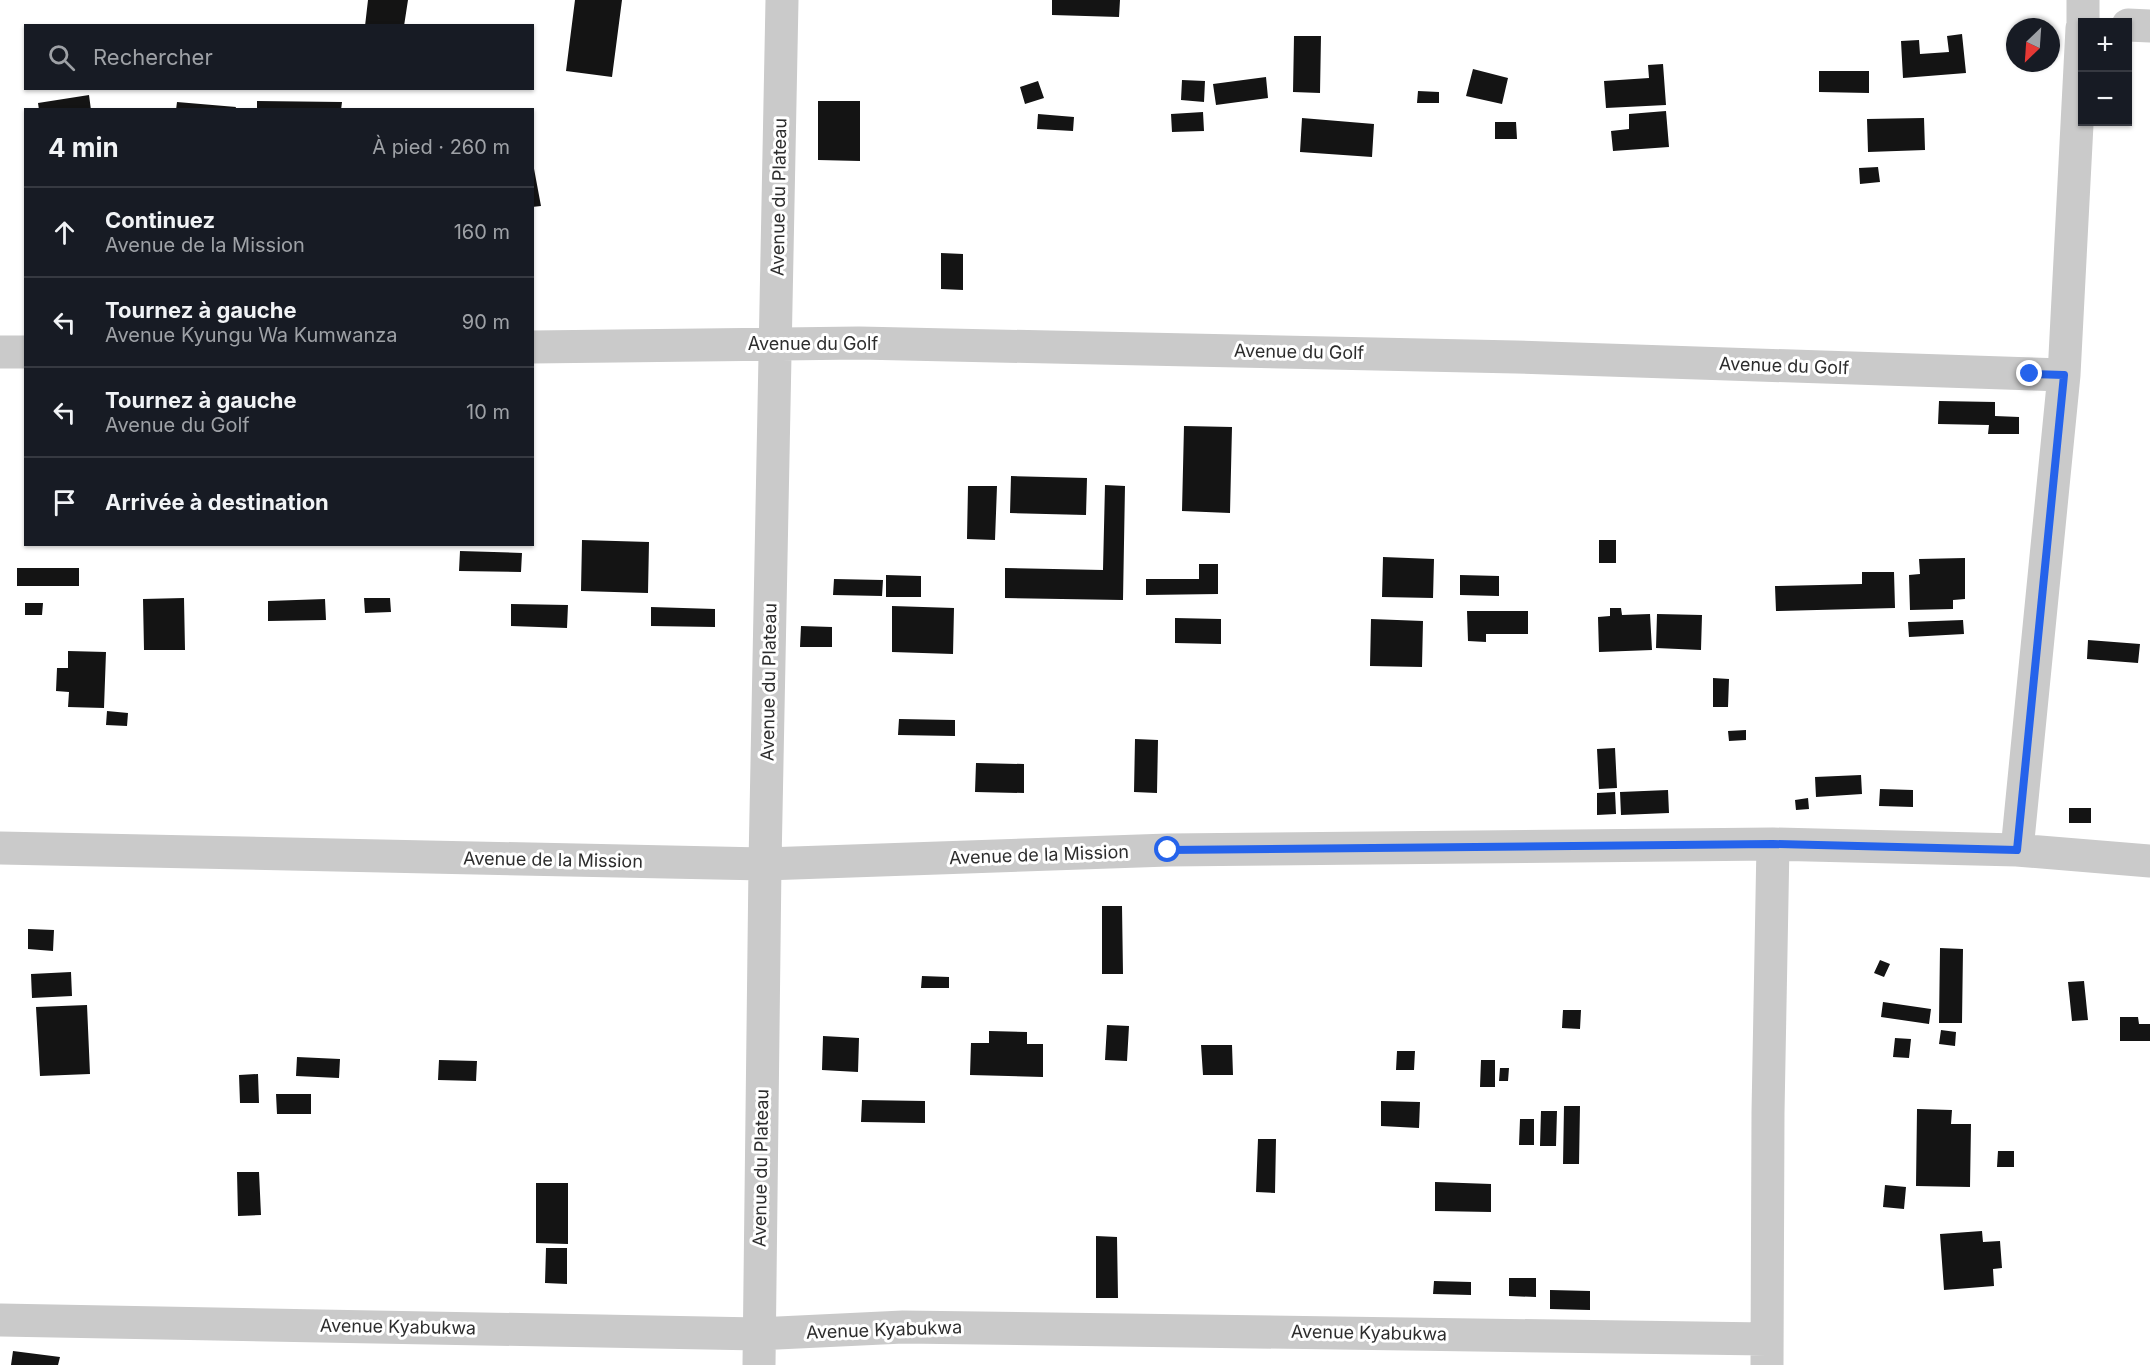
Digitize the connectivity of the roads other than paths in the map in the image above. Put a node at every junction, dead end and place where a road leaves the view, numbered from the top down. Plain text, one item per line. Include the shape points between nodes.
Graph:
1 (782, 0) edge
2 (2084, 0) edge
3 (2083, 18) edge
4 (2132, 25) edge
5 (2150, 26) edge
6 (2080, 72) edge
7 (776, 344) junction
8 (534, 347) edge
9 (0, 352) edge
10 (24, 352) edge
11 (2064, 375) junction
12 (1773, 844) junction
13 (0, 848) edge
14 (2017, 850) junction
15 (2150, 861) edge
16 (765, 864) junction
17 (0, 1320) edge
18 (759, 1350) edge
19 (1767, 1352) edge

1 - 7 street, Avenue du Plateau
2 - 3 street
4 - 5 street
6 - 11 street
7 - 8 street, Avenue du Golf
7 - 11 street, Avenue du Golf via 1480,356
7 - 16 street, Avenue du Plateau
9 - 10 street
11 - 14 street
12 - 14 street, Avenue de la Mission
12 - 16 street, Avenue de la Mission via 1168,850
12 - 19 street
13 - 16 street, Avenue de la Mission
14 - 15 street, Avenue de la Mission
16 - 18 street, Avenue du Plateau
17 - 18 street, Avenue Kyabukwa
18 - 19 street, Avenue Kyabukwa via 903,1327

